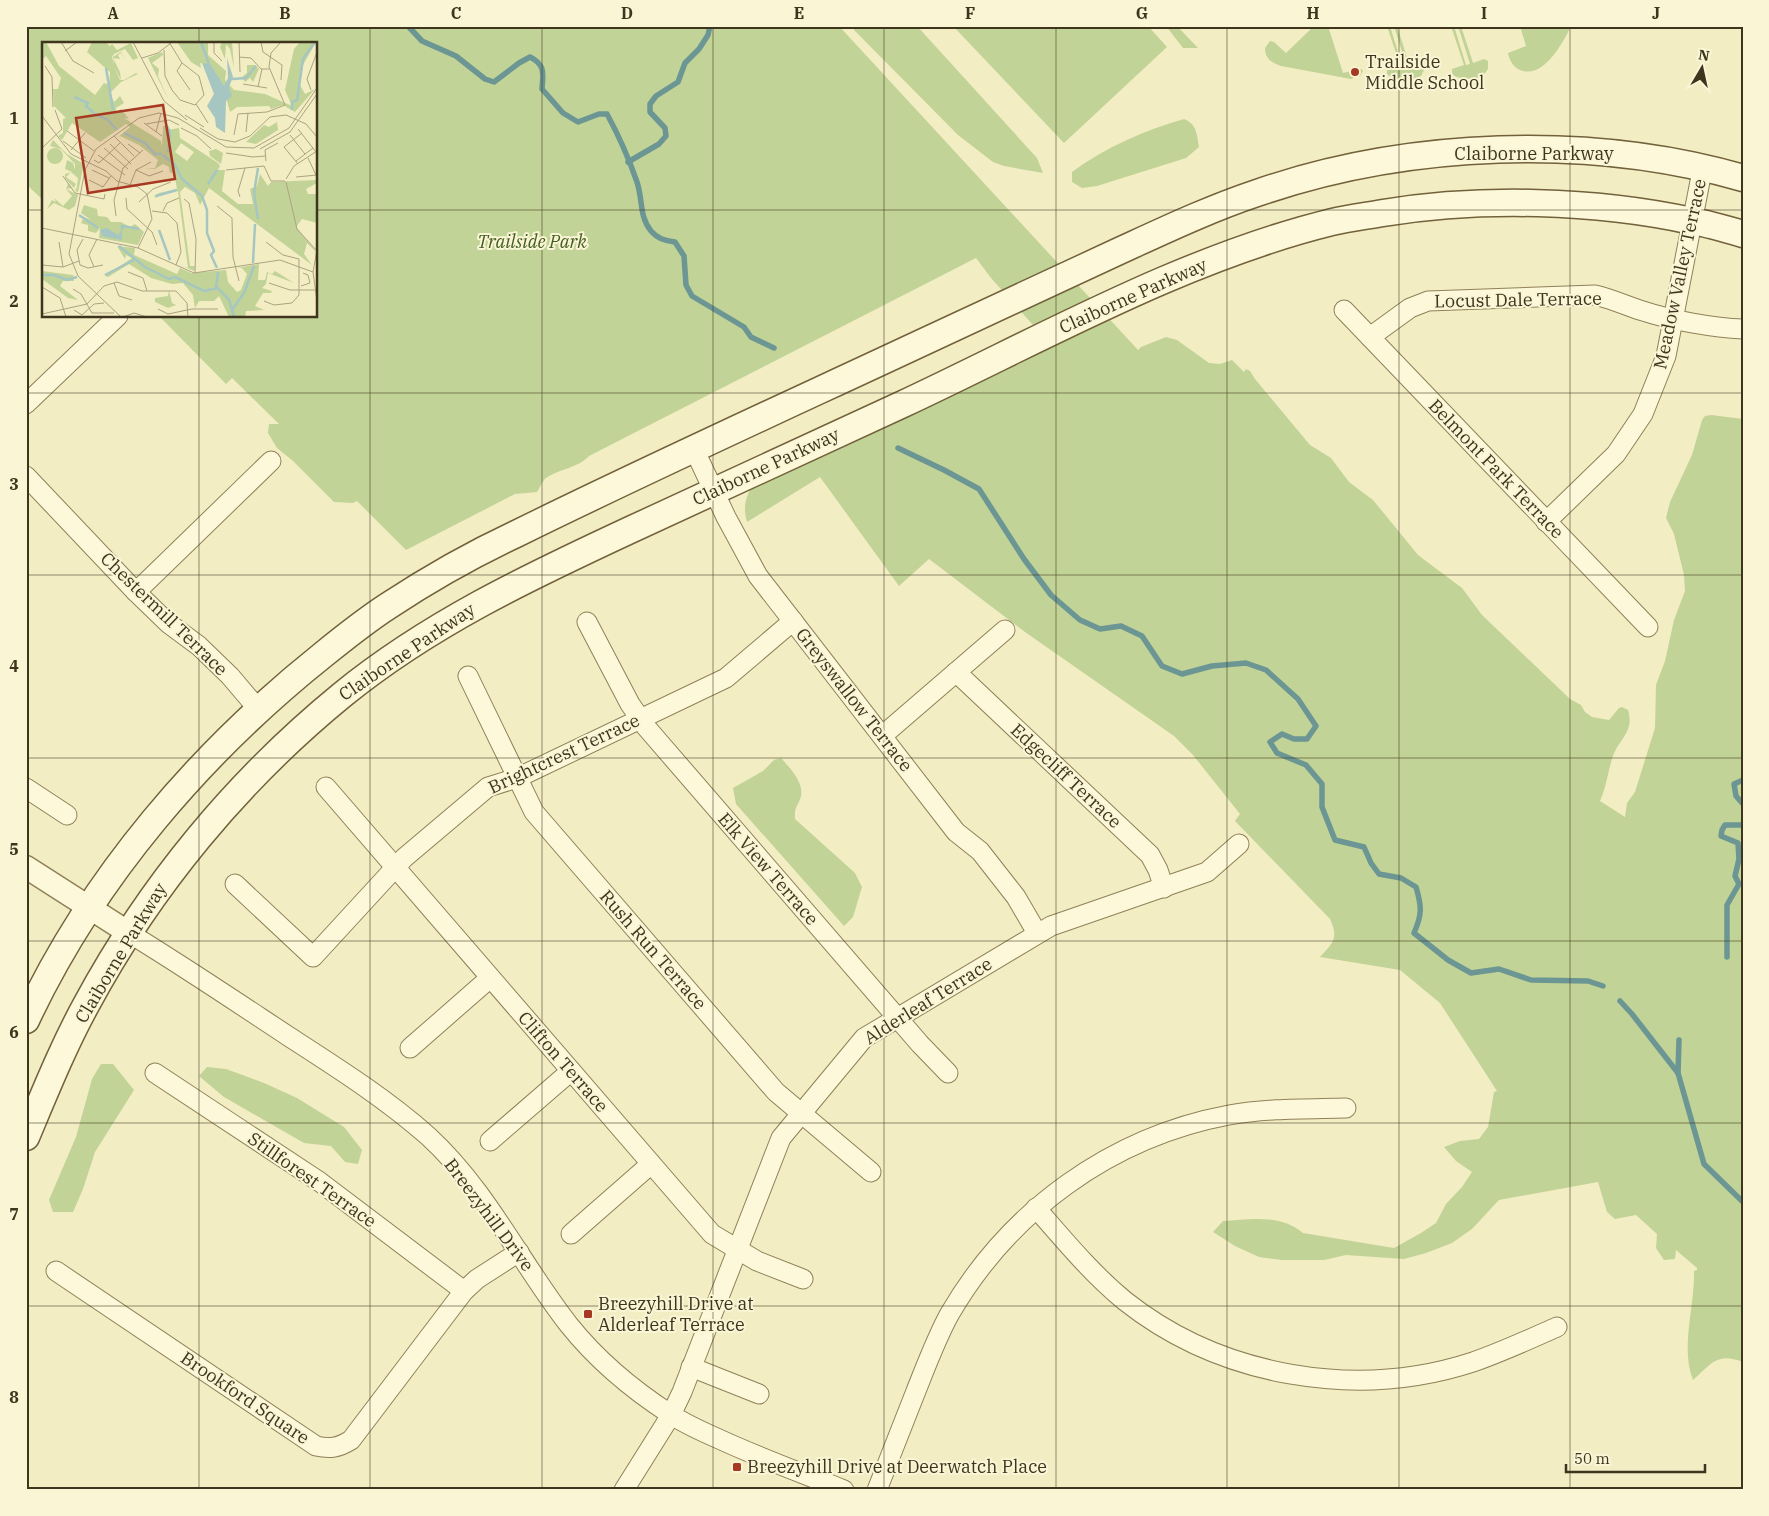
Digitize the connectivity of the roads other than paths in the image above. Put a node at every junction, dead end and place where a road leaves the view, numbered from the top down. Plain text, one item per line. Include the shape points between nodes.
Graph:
1 (1703, 166) junction
2 (1743, 178) edge
3 (1691, 220) junction
4 (1743, 234) edge
5 (1344, 310) dead end
6 (116, 318) edge
7 (1673, 319) junction
8 (1743, 329) edge
9 (1370, 337) junction
10 (26, 404) edge
11 (694, 450) junction
12 (271, 461) dead end
13 (26, 476) edge
14 (715, 490) junction
15 (1546, 522) junction
16 (136, 592) junction
17 (793, 621) junction
18 (587, 622) dead end
19 (1648, 627) dead end
20 (1005, 630) dead end
21 (956, 672) junction
22 (468, 676) dead end
23 (258, 709) junction
24 (641, 719) junction
25 (882, 736) junction
26 (517, 778) junction
27 (326, 787) dead end
28 (26, 788) edge
29 (67, 815) dead end
30 (1239, 844) dead end
31 (26, 867) edge
32 (395, 868) junction
33 (235, 884) dead end
34 (1164, 888) junction
35 (89, 908) junction
36 (129, 933) junction
37 (1038, 933) junction
38 (490, 978) junction
39 (897, 1018) junction
40 (26, 1020) edge
41 (410, 1048) dead end
42 (571, 1071) junction
43 (156, 1073) dead end
44 (948, 1074) dead end
45 (1346, 1108) dead end
46 (801, 1113) junction
47 (26, 1137) edge
48 (490, 1141) dead end
49 (651, 1164) junction
50 (871, 1172) dead end
51 (1036, 1208) junction
52 (571, 1234) dead end
53 (737, 1249) junction
54 (519, 1252) junction
55 (56, 1271) dead end
56 (803, 1279) dead end
57 (464, 1291) junction
58 (1557, 1327) dead end
59 (691, 1367) junction
60 (759, 1394) dead end
61 (671, 1415) junction
62 (624, 1490) edge
63 (844, 1490) edge
64 (877, 1490) edge

1 - 2 main road, Claiborne Parkway
1 - 3 street, Meadow Valley Terrace
1 - 11 main road, Claiborne Parkway via 1616,153 1476,150 1334,170 1257,193 1175,225
3 - 4 main road, Claiborne Parkway
3 - 7 street, Meadow Valley Terrace
3 - 14 main road, Claiborne Parkway via 1632,210 1552,204 1455,204 1335,222 1245,248 1182,272
5 - 9 street, Belmont Park Terrace
6 - 10 street
7 - 8 street, Locust Dale Terrace
7 - 9 street, Locust Dale Terrace via 1595,295 1428,301 1410,308
7 - 15 street, Meadow Valley Terrace via 1666,356 1643,414 1616,454
9 - 15 street, Belmont Park Terrace
11 - 14 street, Greyswallow Terrace
11 - 23 main road, Claiborne Parkway via 448,569 352,632
12 - 16 street
13 - 16 street, Chestermill Terrace
14 - 17 street, Greyswallow Terrace via 758,576
14 - 36 main road, Claiborne Parkway via 535,574 475,606 398,654 343,694 268,762 214,820 163,883
15 - 19 street, Belmont Park Terrace
16 - 23 street, Chestermill Terrace via 168,623 199,646
17 - 24 street, Brightcrest Terrace via 726,678
17 - 25 street, Greyswallow Terrace
18 - 24 street, Elk View Terrace
20 - 21 street
21 - 25 street
21 - 34 street, Edgecliff Terrace via 1150,855
22 - 26 street, Rush Run Terrace
23 - 35 main road, Claiborne Parkway via 155,819
24 - 26 street, Brightcrest Terrace
24 - 39 street, Elk View Terrace
25 - 37 street, Greyswallow Terrace via 956,832 980,851 1016,897
26 - 32 street, Brightcrest Terrace via 488,787 477,795
26 - 46 street, Rush Run Terrace via 534,812 776,1092
27 - 32 street, Clifton Terrace
28 - 29 street
30 - 34 street, Alderleaf Terrace via 1208,872
31 - 35 street
32 - 33 street, Brightcrest Terrace via 313,957
32 - 38 street, Clifton Terrace
34 - 37 street, Alderleaf Terrace
35 - 36 street
35 - 40 main road, Claiborne Parkway
36 - 47 main road, Claiborne Parkway via 86,1004
36 - 54 street, Breezyhill Drive via 357,1081 396,1110 429,1137 461,1172
37 - 39 street, Alderleaf Terrace
38 - 41 street
38 - 42 street, Clifton Terrace
39 - 44 street, Elk View Terrace
39 - 46 street, Alderleaf Terrace via 864,1038
42 - 48 street
42 - 49 street, Clifton Terrace
43 - 57 street, Stillforest Terrace via 320,1182
45 - 51 street via 1266,1110 1185,1126 1106,1159
46 - 50 street, Rush Run Terrace
46 - 53 street, Alderleaf Terrace via 778,1145
49 - 52 street
49 - 53 street, Clifton Terrace via 712,1234
51 - 58 street via 1091,1271 1126,1301 1188,1340 1263,1369 1306,1377 1391,1379 1472,1362
51 - 64 street via 988,1258 950,1315
53 - 56 street, Clifton Terrace via 757,1261
53 - 59 street, Alderleaf Terrace
54 - 57 street, Brookford Square
54 - 61 street, Breezyhill Drive via 554,1306 597,1356 626,1383
55 - 57 street, Brookford Square via 316,1446 328,1448 350,1440
59 - 60 street
59 - 61 street, Alderleaf Terrace
61 - 62 street, Alderleaf Terrace
61 - 63 street, Breezyhill Drive via 746,1452

